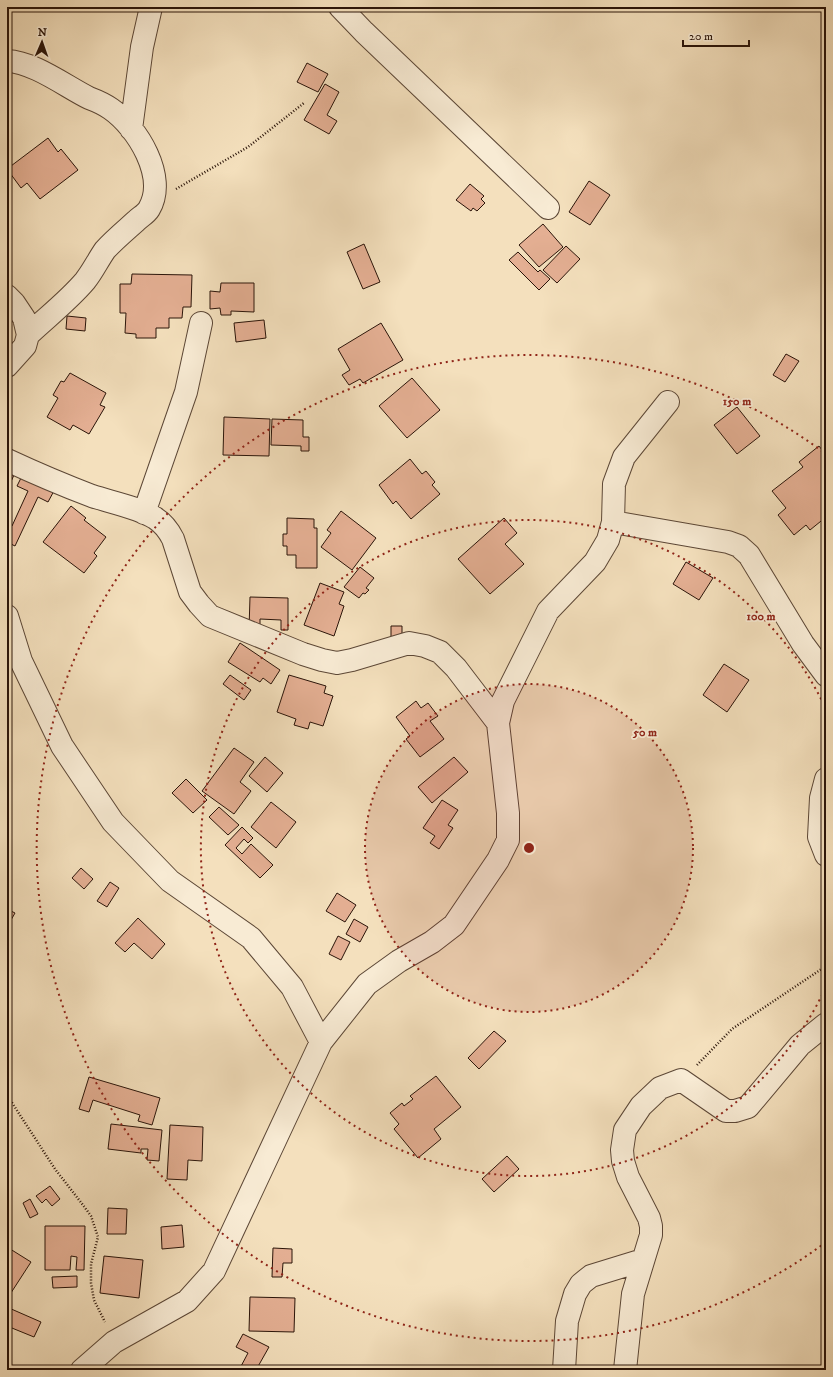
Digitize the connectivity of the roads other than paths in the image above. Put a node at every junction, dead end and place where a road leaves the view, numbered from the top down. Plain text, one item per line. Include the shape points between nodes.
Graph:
1 (151, 7) edge
2 (340, 7) edge
3 (7, 61) edge
4 (131, 129) junction
5 (548, 208) dead end
6 (7, 296) edge
7 (200, 323) dead end
8 (28, 335) junction
9 (7, 366) edge
10 (668, 402) dead end
11 (7, 460) edge
12 (144, 513) junction
13 (614, 522) junction
14 (7, 616) edge
15 (826, 675) edge
16 (498, 723) junction
17 (826, 779) edge
18 (826, 855) edge
19 (826, 1024) edge
20 (321, 1042) junction
21 (643, 1260) junction
22 (82, 1370) edge
23 (564, 1370) edge
24 (624, 1370) edge

1 - 4 street via 142,47
2 - 5 street
3 - 4 street via 24,64 99,102 114,112
4 - 8 street via 141,143 153,169 155,181 152,202 147,211 106,250 84,282
6 - 8 street via 24,318
7 - 12 street via 186,392
8 - 9 street via 25,346
10 - 13 street via 624,457 614,484
11 - 12 street via 91,496
12 - 16 street via 156,518 169,532 190,592 210,616 303,654 337,663 409,643 425,646 440,652 456,668
13 - 15 street via 739,546 749,555 803,644
13 - 16 street via 608,540 594,562 548,611 503,701
14 - 20 street via 21,661 62,746 113,822 170,880 251,938 292,987
16 - 20 street via 508,814 508,840 498,860 454,925 367,984
17 - 18 street via 821,798 819,837
19 - 21 street via 800,1045 748,1107 726,1111 681,1080 660,1088 641,1106 625,1130 622,1150 628,1177 651,1226 651,1235
20 - 22 street via 214,1271 187,1301 114,1342
21 - 23 street via 591,1276 581,1284 575,1294 567,1321
21 - 24 street via 633,1294

